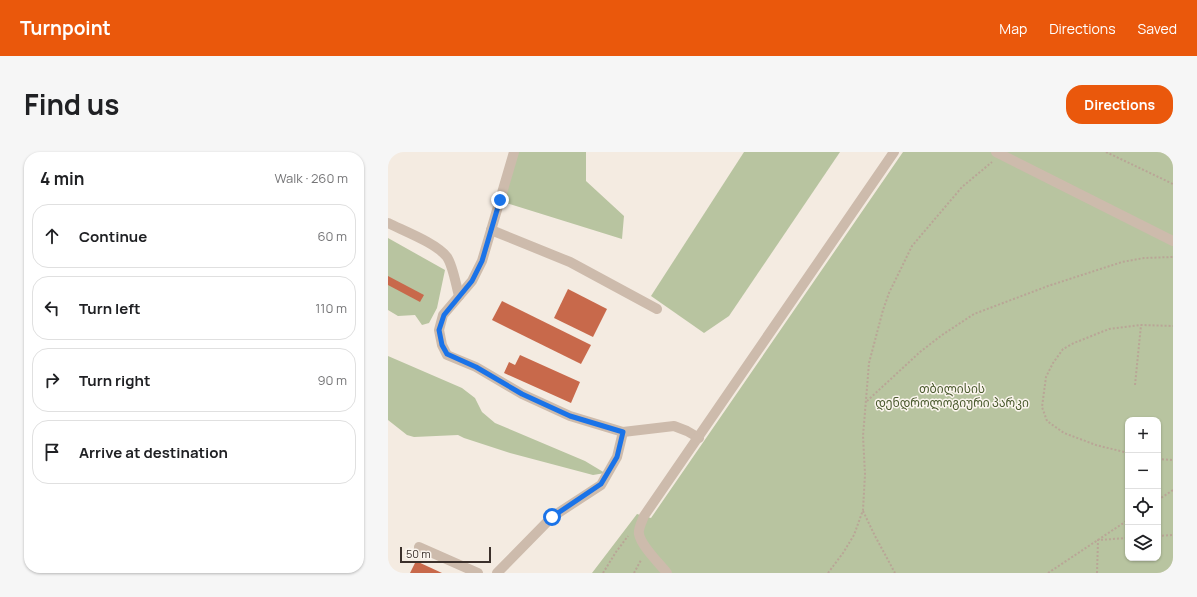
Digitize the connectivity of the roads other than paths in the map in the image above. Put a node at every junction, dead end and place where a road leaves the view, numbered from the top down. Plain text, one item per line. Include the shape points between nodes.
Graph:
1 (514, 152) edge
2 (894, 152) edge
3 (999, 153) edge
4 (388, 223) edge
5 (491, 230) junction
6 (1173, 241) edge
7 (459, 296) junction
8 (657, 309) dead end
9 (623, 432) junction
10 (699, 438) junction
11 (420, 547) dead end
12 (478, 573) edge
13 (497, 573) edge
14 (667, 573) edge

1 - 5 street
2 - 10 street
3 - 6 street
4 - 7 street via 435,246 447,258
5 - 7 street via 482,261 472,281
5 - 8 street via 570,262
7 - 9 street via 444,315 439,330 447,354 570,416
9 - 10 street via 674,426
9 - 13 street via 617,457 601,484 552,517
10 - 14 street via 644,516 640,526 639,535
11 - 12 street

